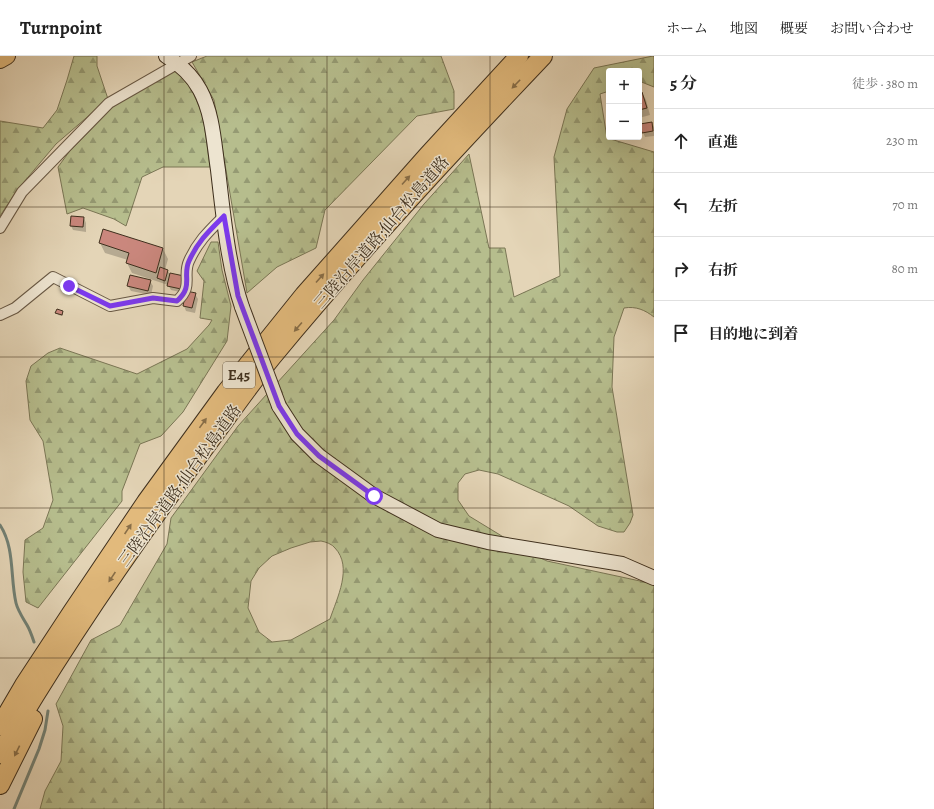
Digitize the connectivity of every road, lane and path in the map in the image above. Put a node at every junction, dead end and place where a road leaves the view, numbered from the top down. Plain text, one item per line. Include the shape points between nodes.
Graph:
1 (7, 56) edge
2 (190, 56) edge
3 (520, 56) edge
4 (543, 56) edge
5 (172, 59) edge
6 (0, 60) edge
7 (224, 216) junction
8 (0, 228) edge
9 (0, 315) edge
10 (654, 578) edge
11 (78, 614) junction
12 (0, 707) edge
13 (0, 726) edge
14 (0, 754) edge
15 (0, 785) edge

1 - 6 main road
2 - 5 street
11 -> 3 highway, 三陸沿岸道路;仙台松島道路 / E45 via 146,502 231,386 304,295
4 -> 11 highway, 三陸沿岸道路;仙台松島道路 / E45 via 370,244 271,359
5 - 7 street via 191,75 207,107
5 - 8 street via 109,103 22,192
7 - 9 street via 201,240 188,263 187,288 177,301 153,298 110,306 53,277 15,308
7 - 10 street, bridge via 238,296 279,406 297,434 319,456 374,496 438,530 488,542 622,564
11 - 12 highway via 12,689
11 - 13 highway, 三陸沿岸道路;仙台松島道路 / E45 via 24,685
11 - 14 highway, 三陸沿岸道路;仙台松島道路 / E45
11 -> 15 highway

